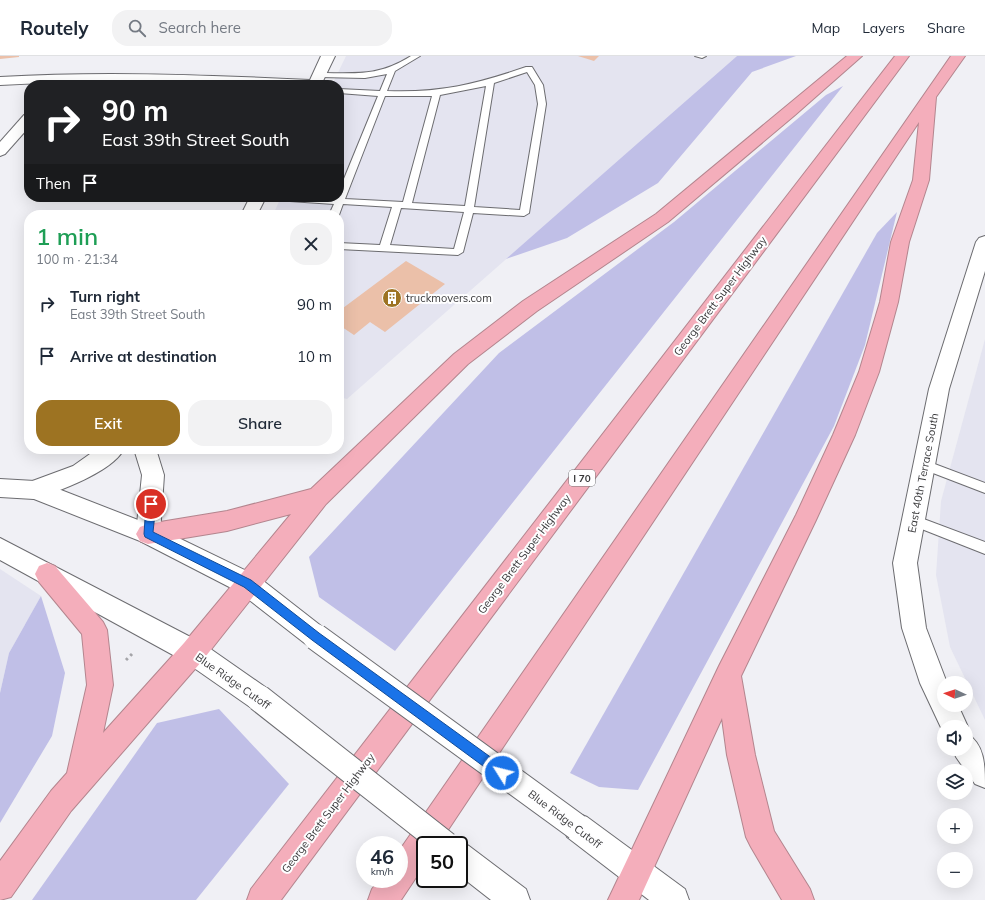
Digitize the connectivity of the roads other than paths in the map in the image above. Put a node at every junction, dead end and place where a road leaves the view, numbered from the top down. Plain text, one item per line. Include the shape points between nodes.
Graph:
1 (328, 56) edge
2 (416, 56) edge
3 (699, 56) edge
4 (702, 56) edge
5 (855, 56) edge
6 (902, 56) edge
7 (958, 56) edge
8 (392, 70) junction
9 (65, 80) edge
10 (276, 80) edge
11 (316, 80) edge
12 (324, 80) edge
13 (0, 82) edge
14 (24, 82) edge
15 (490, 82) junction
16 (344, 91) edge
17 (383, 93) junction
18 (437, 93) junction
19 (930, 95) junction
20 (24, 124) edge
21 (0, 151) edge
22 (344, 191) edge
23 (344, 201) edge
24 (397, 205) junction
25 (407, 205) junction
26 (469, 210) junction
27 (985, 242) edge
28 (344, 246) edge
29 (384, 248) junction
30 (106, 454) edge
31 (147, 454) edge
32 (924, 465) junction
33 (0, 488) edge
34 (985, 488) edge
35 (35, 490) junction
36 (318, 497) junction
37 (914, 520) junction
38 (148, 534) junction
39 (0, 548) edge
40 (985, 548) edge
41 (47, 574) junction
42 (248, 584) junction
43 (193, 652) junction
44 (728, 675) junction
45 (937, 691) edge
46 (973, 756) edge
47 (985, 774) edge
48 (80, 779) junction
49 (435, 836) edge
50 (408, 863) edge
51 (468, 863) edge
52 (636, 872) junction
53 (0, 886) edge
54 (391, 888) edge
55 (262, 900) edge
56 (383, 900) edge
57 (515, 900) edge
58 (623, 900) edge
59 (674, 900) edge
60 (799, 900) edge

1 - 11 street
2 - 8 lane
3 - 4 lane
5 - 36 highway via 662,218 530,306 461,359
6 - 55 highway, George Brett Super Highway / I 70
7 - 19 highway
8 - 12 lane
8 - 17 lane
9 - 10 street via 115,76
13 - 14 street
15 - 18 lane
15 - 26 lane
15 - 26 lane via 530,69 539,85 542,104 524,213
16 - 17 lane
17 - 18 lane
17 - 22 lane
18 - 25 lane
19 - 44 highway via 921,180 900,242 889,302 869,372 844,435
19 - 50 highway
20 - 21 street
23 - 24 lane
24 - 25 lane
24 - 29 lane
25 - 26 lane
26 - 29 lane via 458,252
27 - 32 street, East 40th Terrace South via 939,389
28 - 29 lane
30 - 35 street via 81,472
31 - 38 street via 154,475
32 - 34 lane
32 - 37 street, East 40th Terrace South
33 - 35 street, Blue Ridge Cutoff
35 - 38 street, Blue Ridge Cutoff
36 - 38 highway via 227,521
36 - 42 highway
37 - 40 lane
37 - 45 street, East 40th Terrace South via 905,562 914,628
38 - 42 street, Blue Ridge Cutoff
39 - 41 street, Blue Ridge Cutoff
41 - 43 street, Blue Ridge Cutoff
41 - 48 highway via 94,630 100,685
42 - 43 highway
42 - 52 street, Blue Ridge Cutoff, bridge via 316,637
43 - 48 highway
43 - 49 street, Blue Ridge Cutoff, bridge via 259,698
44 - 52 highway
44 - 60 highway via 741,755 761,837
46 - 47 street
48 - 53 highway via 60,801
51 - 57 street
52 - 58 highway
52 - 59 street, Blue Ridge Cutoff
54 - 56 highway

